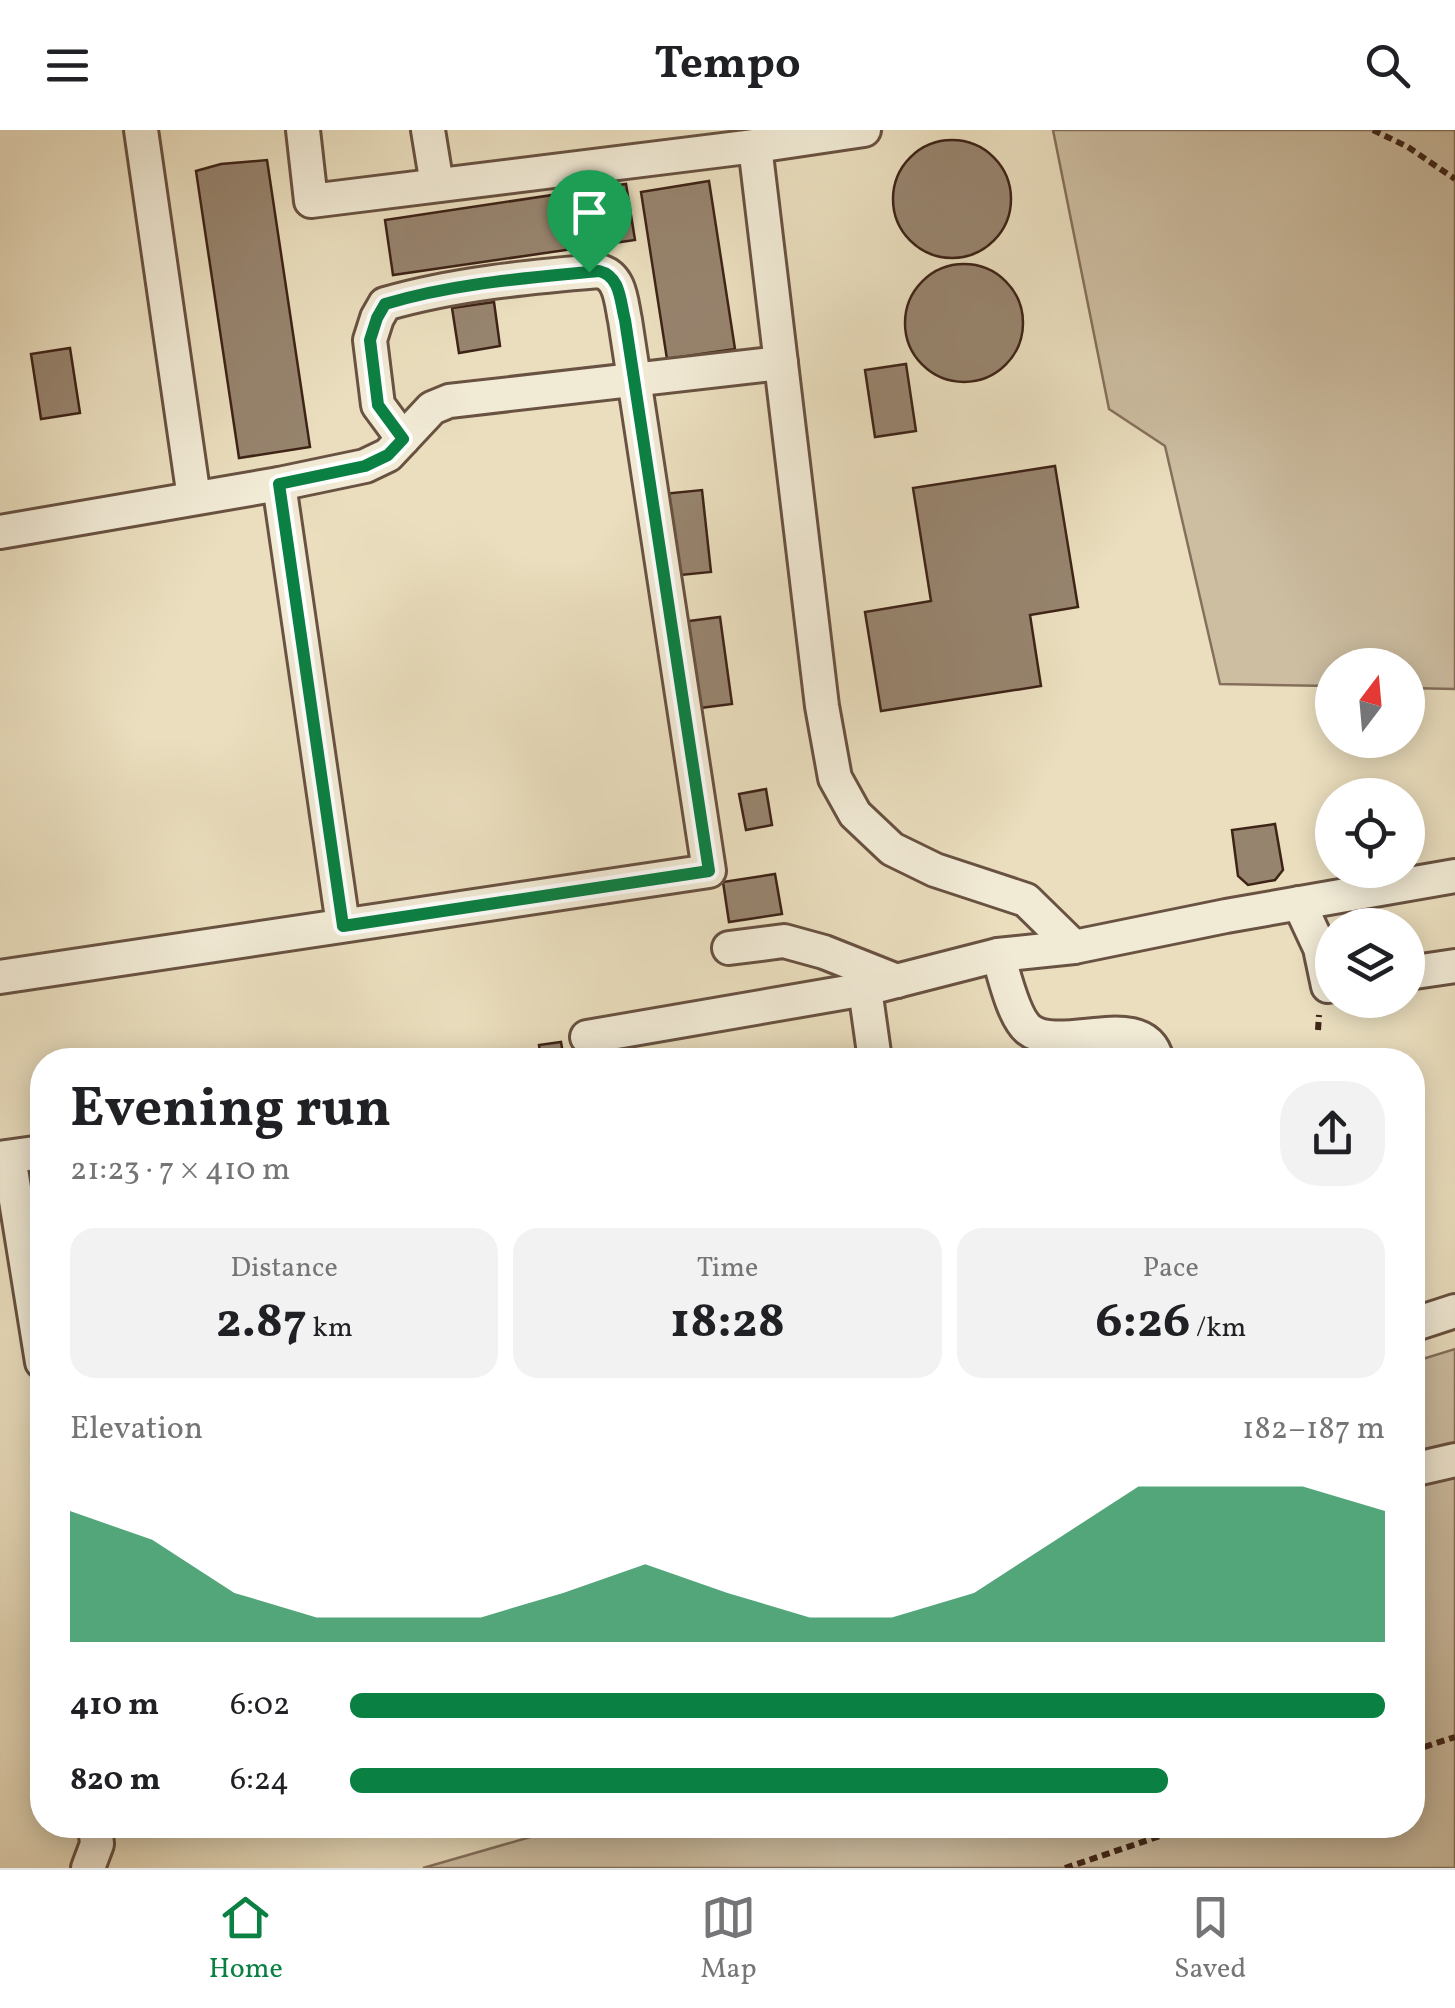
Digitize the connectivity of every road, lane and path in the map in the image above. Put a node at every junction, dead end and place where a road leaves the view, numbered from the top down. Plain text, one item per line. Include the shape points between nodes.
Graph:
1 (141, 130) edge
2 (303, 130) edge
3 (428, 130) edge
4 (864, 130) edge
5 (1373, 130) edge
6 (687, 142) edge
7 (755, 146) junction
8 (1455, 179) edge
9 (437, 184) junction
10 (781, 364) junction
11 (632, 379) junction
12 (403, 439) junction
13 (279, 484) junction
14 (194, 498) junction
15 (0, 532) edge
16 (1455, 876) edge
17 (1299, 903) junction
18 (343, 926) junction
19 (1315, 937) edge
20 (1074, 947) junction
21 (729, 948) dead end
22 (998, 955) junction
23 (1455, 966) edge
24 (1425, 970) edge
25 (0, 976) edge
26 (897, 981) junction
27 (865, 989) junction
28 (587, 1037) dead end
29 (873, 1048) edge
30 (1151, 1048) edge
31 (30, 1154) edge
32 (4, 1157) edge
33 (30, 1286) edge
34 (1455, 1311) edge
35 (1425, 1321) edge
36 (1455, 1460) edge
37 (1425, 1467) edge
38 (1455, 1737) edge
39 (1425, 1747) edge
40 (97, 1838) edge
41 (1155, 1838) edge
42 (88, 1868) edge
43 (1066, 1868) edge

1 - 14 lane
2 - 9 lane via 311,201
3 - 9 lane
4 - 7 lane
5 - 8 path
6 - 7 lane
6 - 9 lane
7 - 10 lane
10 - 11 lane
10 - 20 lane via 835,778 855,814 892,849 1026,900
11 - 12 lane via 449,401 432,408
11 - 12 lane via 621,302 608,273 420,294 385,304 370,340 378,405
11 - 18 lane via 709,871
12 - 13 lane via 365,466
13 - 14 lane
13 - 18 lane
14 - 15 lane
16 - 17 lane
17 - 19 lane
17 - 20 lane
18 - 25 lane
20 - 22 lane
21 - 26 lane via 784,941
22 - 26 lane
22 - 30 lane via 1030,1031 1050,1038 1113,1033
23 - 24 lane
26 - 27 lane
27 - 28 lane
27 - 29 lane
31 - 32 lane
32 - 33 lane
34 - 35 lane
36 - 37 lane
38 - 39 path
40 - 42 lane
41 - 43 path

